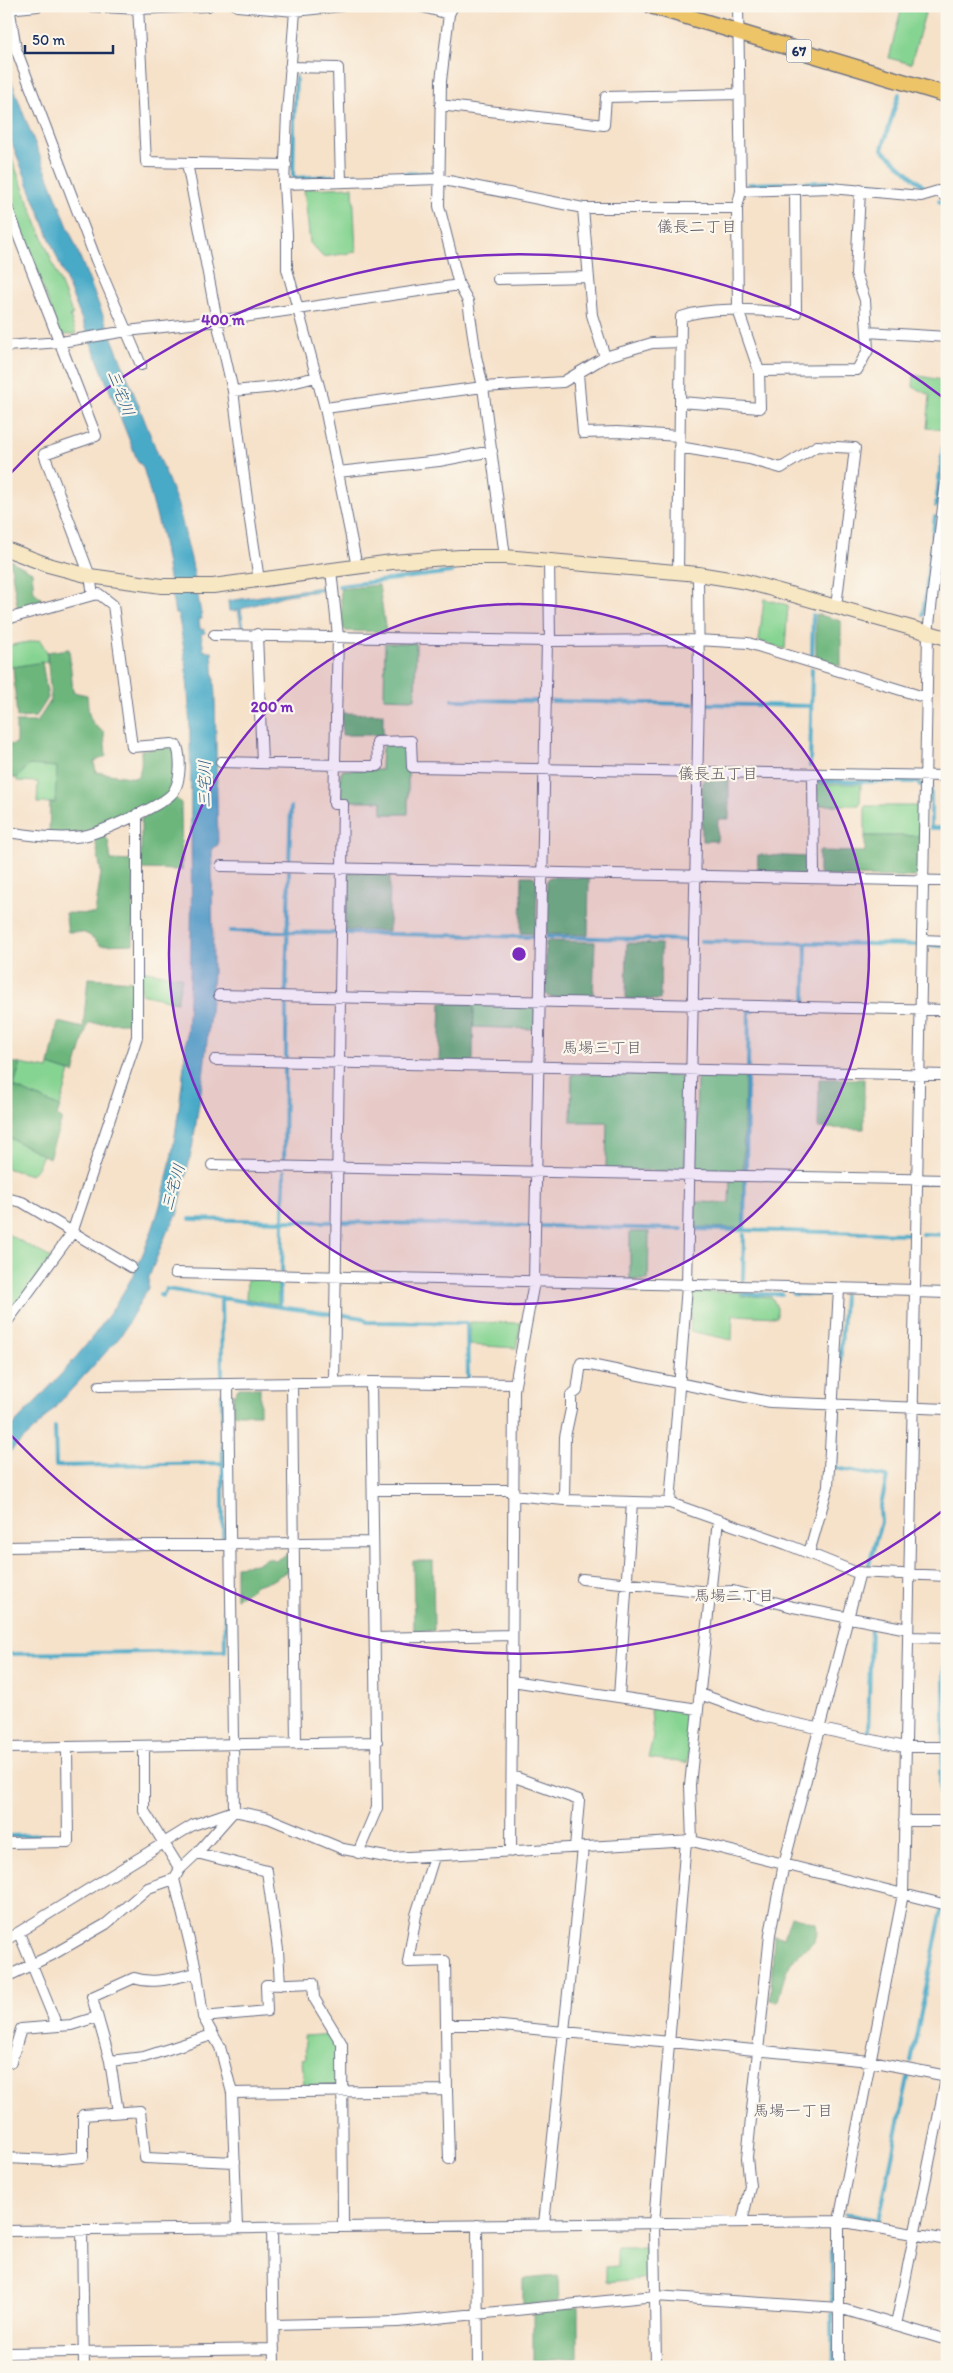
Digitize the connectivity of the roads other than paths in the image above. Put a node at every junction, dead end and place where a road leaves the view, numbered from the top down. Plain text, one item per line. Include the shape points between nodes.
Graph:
1 (38, 6) edge
2 (87, 6) edge
3 (208, 6) edge
4 (237, 6) edge
5 (341, 6) edge
6 (419, 6) edge
7 (652, 6) edge
8 (738, 6) edge
9 (8, 8) edge
10 (138, 8) edge
11 (257, 8) edge
12 (451, 10) edge
13 (295, 11) junction
14 (738, 33) junction
15 (290, 67) junction
16 (739, 94) junction
17 (947, 95) edge
18 (440, 105) junction
19 (187, 163) junction
20 (286, 166) junction
21 (439, 179) junction
22 (341, 182) junction
23 (284, 184) junction
24 (795, 189) junction
25 (860, 190) junction
26 (741, 191) junction
27 (947, 198) edge
28 (6, 204) edge
29 (583, 208) junction
30 (737, 208) junction
31 (587, 277) junction
32 (498, 279) dead end
33 (459, 285) junction
34 (298, 310) junction
35 (738, 310) junction
36 (217, 322) junction
37 (124, 331) junction
38 (867, 332) junction
39 (947, 337) edge
40 (61, 342) junction
41 (681, 342) junction
42 (6, 346) edge
43 (605, 357) junction
44 (140, 365) dead end
45 (759, 371) junction
46 (578, 374) junction
47 (316, 378) junction
48 (483, 387) junction
49 (233, 391) junction
50 (680, 402) junction
51 (325, 408) junction
52 (679, 436) junction
53 (679, 447) junction
54 (492, 451) junction
55 (338, 472) junction
56 (947, 473) edge
57 (6, 549) edge
58 (505, 557) junction
59 (549, 560) junction
60 (357, 567) junction
61 (331, 570) junction
62 (678, 572) junction
63 (698, 574) junction
64 (90, 576) junction
65 (260, 580) junction
66 (93, 595) junction
67 (836, 607) junction
68 (6, 616) edge
69 (928, 633) junction
70 (257, 634) junction
71 (214, 635) dead end
72 (338, 636) junction
73 (947, 638) edge
74 (698, 640) junction
75 (549, 641) junction
76 (927, 698) junction
77 (221, 762) dead end
78 (262, 763) junction
79 (335, 764) junction
80 (545, 769) junction
81 (698, 772) junction
82 (812, 774) junction
83 (926, 776) junction
84 (947, 776) edge
85 (137, 814) junction
86 (6, 832) edge
87 (220, 866) dead end
88 (342, 868) junction
89 (543, 872) junction
90 (695, 876) junction
91 (814, 878) junction
92 (923, 880) junction
93 (947, 880) edge
94 (922, 940) junction
95 (947, 941) edge
96 (219, 995) dead end
97 (340, 997) junction
98 (540, 1001) junction
99 (693, 1004) junction
100 (921, 1009) junction
101 (947, 1010) edge
102 (215, 1060) dead end
103 (339, 1063) junction
104 (539, 1068) junction
105 (692, 1071) junction
106 (920, 1075) junction
107 (947, 1075) edge
108 (212, 1166) dead end
109 (338, 1168) junction
110 (536, 1172) junction
111 (689, 1175) junction
112 (918, 1180) junction
113 (947, 1180) edge
114 (6, 1198) edge
115 (72, 1233) junction
116 (131, 1267) dead end
117 (175, 1274) dead end
118 (336, 1277) junction
119 (534, 1282) junction
120 (687, 1286) junction
121 (839, 1288) junction
122 (916, 1291) junction
123 (947, 1293) edge
124 (6, 1323) edge
125 (334, 1382) junction
126 (371, 1382) junction
127 (292, 1383) junction
128 (681, 1383) junction
129 (228, 1384) junction
130 (515, 1384) junction
131 (100, 1386) dead end
132 (833, 1405) junction
133 (913, 1408) junction
134 (947, 1409) edge
135 (373, 1490) junction
136 (513, 1493) junction
137 (564, 1500) junction
138 (632, 1502) junction
139 (670, 1503) junction
140 (718, 1520) junction
141 (374, 1542) junction
142 (294, 1543) junction
143 (230, 1544) junction
144 (6, 1547) edge
145 (809, 1553) junction
146 (860, 1572) junction
147 (909, 1576) junction
148 (947, 1576) edge
149 (582, 1579) dead end
150 (628, 1583) junction
151 (710, 1592) junction
152 (849, 1618) junction
153 (908, 1633) junction
154 (512, 1635) junction
155 (375, 1638) junction
156 (947, 1638) edge
157 (512, 1682) junction
158 (700, 1694) junction
159 (619, 1697) junction
160 (698, 1709) junction
161 (818, 1728) junction
162 (377, 1742) junction
163 (296, 1744) junction
164 (233, 1745) junction
165 (144, 1746) junction
166 (67, 1747) junction
167 (905, 1747) junction
168 (6, 1748) edge
169 (947, 1748) edge
170 (512, 1776) junction
171 (234, 1811) junction
172 (904, 1821) junction
173 (947, 1821) edge
174 (689, 1841) junction
175 (6, 1843) edge
176 (164, 1843) junction
177 (579, 1848) junction
178 (511, 1852) junction
179 (197, 1853) junction
180 (358, 1853) junction
181 (434, 1857) junction
182 (784, 1864) junction
183 (180, 1869) junction
184 (174, 1879) junction
185 (903, 1894) junction
186 (947, 1905) edge
187 (19, 1933) junction
188 (6, 1940) edge
189 (33, 1965) junction
190 (197, 1973) junction
191 (6, 1976) edge
192 (280, 1985) junction
193 (97, 2017) junction
194 (204, 2017) junction
195 (446, 2025) junction
196 (57, 2026) junction
197 (565, 2032) junction
198 (212, 2035) junction
199 (668, 2042) junction
200 (758, 2050) junction
201 (110, 2061) junction
202 (870, 2061) junction
203 (6, 2062) edge
204 (947, 2075) edge
205 (447, 2090) junction
206 (342, 2091) junction
207 (232, 2092) junction
208 (118, 2112) junction
209 (6, 2158) edge
210 (449, 2159) dead end
211 (234, 2162) junction
212 (839, 2221) junction
213 (742, 2222) junction
214 (654, 2223) junction
215 (544, 2224) junction
216 (478, 2225) junction
217 (343, 2226) junction
218 (272, 2227) junction
219 (237, 2228) junction
220 (82, 2230) junction
221 (6, 2231) edge
222 (914, 2234) junction
223 (947, 2240) edge
224 (655, 2296) junction
225 (840, 2308) junction
226 (478, 2314) junction
227 (274, 2324) junction
228 (896, 2325) junction
229 (947, 2340) edge
230 (274, 2349) junction
231 (84, 2352) junction
232 (6, 2353) edge
233 (84, 2367) edge
234 (274, 2367) edge
235 (478, 2367) edge
236 (656, 2367) edge
237 (839, 2367) edge

1 - 9 street
2 - 10 street
3 - 10 street
4 - 11 street
5 - 13 street
6 - 12 street
7 - 14 main road, 67
8 - 14 street
9 - 37 street via 16,49
10 - 19 street via 146,162
11 - 13 street
12 - 18 street
13 - 15 street
14 - 16 street
14 - 17 main road, 67
15 - 20 street
15 - 22 street via 338,68
16 - 18 street via 606,97 604,125
16 - 26 street
18 - 21 street
19 - 20 street
19 - 36 street
20 - 23 street
21 - 22 street
21 - 29 street
21 - 33 street via 439,206
22 - 23 street
23 - 34 street via 287,269
24 - 25 street
24 - 26 street
24 - 35 street via 796,313
25 - 27 street via 921,196 938,191
25 - 38 street via 856,274 866,300
26 - 30 street
28 - 40 street
29 - 30 street
29 - 31 street
30 - 35 street
31 - 32 street
31 - 43 street via 592,315
33 - 34 street
33 - 48 street via 468,301
34 - 36 street
34 - 47 street
35 - 41 street via 692,313 681,317
35 - 45 street
36 - 37 street
36 - 49 street
37 - 40 street
37 - 44 street
38 - 39 street
38 - 45 street via 868,350 857,370
40 - 42 street
40 - 64 street via 96,436 44,454
41 - 43 street via 652,343
41 - 50 street
43 - 46 street
45 - 50 street via 760,408
46 - 48 street via 563,382
46 - 52 street via 583,433
47 - 49 street via 276,387
47 - 51 street
48 - 51 street
48 - 54 street
49 - 65 street
50 - 52 street
51 - 55 street
52 - 53 street
53 - 62 street
53 - 67 street via 781,468 817,446 855,448
54 - 55 street via 439,461
54 - 58 street
55 - 60 street
56 - 69 street
57 - 64 street
58 - 59 street
58 - 60 street via 455,557
59 - 62 street
59 - 75 street
60 - 61 street
61 - 65 street
61 - 72 street
62 - 63 street
63 - 67 street via 748,582
63 - 74 street
64 - 65 street via 162,586 205,586
64 - 66 street
66 - 68 street
66 - 85 street via 99,594 113,605 132,747 172,744 179,752 178,782 174,792 166,800
67 - 69 street
69 - 73 street
69 - 76 street
70 - 71 street
70 - 72 street
70 - 78 street
72 - 75 street
72 - 79 street
74 - 75 street
74 - 76 street via 748,643
74 - 81 street
75 - 80 street
76 - 83 street
77 - 78 street
78 - 79 street
79 - 80 street via 378,766 377,742 411,741 412,767
79 - 88 street via 334,804 343,804
80 - 81 street
80 - 89 street
81 - 82 street
81 - 90 street
82 - 83 street
82 - 91 street
83 - 84 street
83 - 92 street
85 - 86 street via 82,836 48,837
85 - 115 street via 137,1037
87 - 88 street
88 - 89 street
88 - 97 street
89 - 90 street
89 - 98 street
90 - 91 street
90 - 99 street
91 - 92 street
92 - 93 street
92 - 94 street
94 - 95 street
94 - 100 street
96 - 97 street
97 - 98 street
97 - 103 street
98 - 99 street
98 - 104 street
99 - 100 street
99 - 105 street
100 - 101 street
100 - 106 street
102 - 103 street
103 - 104 street
103 - 109 street
104 - 105 street
104 - 110 street
105 - 106 street
105 - 111 street
106 - 107 street
106 - 112 street
108 - 109 street
109 - 110 street
109 - 118 street
110 - 111 street
110 - 119 street
111 - 112 street
111 - 120 street
112 - 113 street
112 - 122 street
114 - 115 street via 22,1202
115 - 116 street
115 - 124 street
117 - 118 street
118 - 119 street
118 - 125 street
119 - 120 street
119 - 130 street
120 - 121 street
120 - 128 street
121 - 122 street
121 - 132 street
122 - 123 street
122 - 133 street
125 - 126 street
125 - 127 street
126 - 130 street
126 - 135 street
127 - 129 street
127 - 142 street
128 - 132 street via 770,1402
128 - 137 street via 581,1363 577,1391 571,1395 565,1437
128 - 139 street
129 - 131 street
129 - 143 street
130 - 136 street
132 - 133 street
132 - 145 street via 828,1486
133 - 134 street
133 - 147 street
135 - 136 street
135 - 141 street
136 - 137 street
136 - 154 street
137 - 138 street
138 - 139 street
138 - 150 street
139 - 140 street
140 - 145 street
140 - 151 street
141 - 142 street
141 - 155 street
142 - 143 street
142 - 163 street
143 - 144 street
143 - 164 street
145 - 146 street
146 - 147 street
146 - 152 street
147 - 148 street
147 - 153 street
149 - 150 street
150 - 151 street
150 - 159 street
151 - 152 street via 733,1591
151 - 158 street
152 - 153 street
152 - 161 street
153 - 156 street
153 - 167 street
154 - 155 street
154 - 157 street
155 - 162 street
157 - 159 street
157 - 170 street
158 - 160 street
158 - 161 street via 761,1716
159 - 160 street
160 - 174 street via 690,1785
161 - 167 street
161 - 182 street
162 - 163 street
162 - 180 street via 377,1808
163 - 164 street
164 - 165 street
164 - 171 street
165 - 166 street
165 - 176 street via 144,1811
166 - 168 street
166 - 175 street via 68,1842
167 - 169 street
167 - 172 street
170 - 177 street via 579,1800
170 - 178 street
171 - 176 street via 193,1825
171 - 179 street
171 - 180 street via 268,1818
172 - 173 street
172 - 185 street
174 - 177 street
174 - 182 street
174 - 199 street
176 - 183 street
176 - 187 street
177 - 178 street
177 - 197 street
178 - 181 street
179 - 183 street
179 - 192 street via 267,1871
180 - 181 street via 391,1858
181 - 195 street via 416,1915 408,1962 445,1961
182 - 185 street
182 - 200 street via 770,1934
183 - 184 street
184 - 189 street via 148,1888 106,1924
184 - 190 street
185 - 186 street
185 - 202 street
187 - 188 street
187 - 189 street
189 - 191 street
189 - 196 street
190 - 193 street via 154,1981 134,1978 92,1997
190 - 194 street
192 - 194 street via 266,1986 267,2011
192 - 206 street via 313,1983 314,1998 342,2044
193 - 196 street
193 - 201 street
194 - 198 street
195 - 197 street via 491,2025
195 - 205 street
196 - 203 street via 21,2029 12,2062
197 - 199 street
197 - 215 street
198 - 201 street via 144,2057
198 - 207 street via 220,2048
199 - 200 street
199 - 214 street
200 - 202 street
200 - 213 street via 747,2158 750,2186
201 - 208 street
202 - 204 street
202 - 212 street
204 - 222 street
205 - 206 street
205 - 210 street
206 - 207 street
206 - 217 street
207 - 211 street
208 - 209 street via 82,2115 83,2157 52,2160
208 - 211 street via 140,2111 145,2158
211 - 219 street
212 - 213 street
212 - 222 street
212 - 225 street
213 - 214 street
214 - 215 street
214 - 224 street
215 - 216 street
216 - 217 street
216 - 226 street
217 - 218 street
218 - 219 street
218 - 227 street
219 - 220 street
220 - 221 street
220 - 231 street
222 - 223 street
222 - 228 street
224 - 225 street
224 - 226 street
224 - 236 street
225 - 228 street
225 - 237 street
226 - 227 street via 398,2322
226 - 235 street
227 - 230 street
228 - 229 street
230 - 231 street
230 - 234 street
231 - 232 street
231 - 233 street

